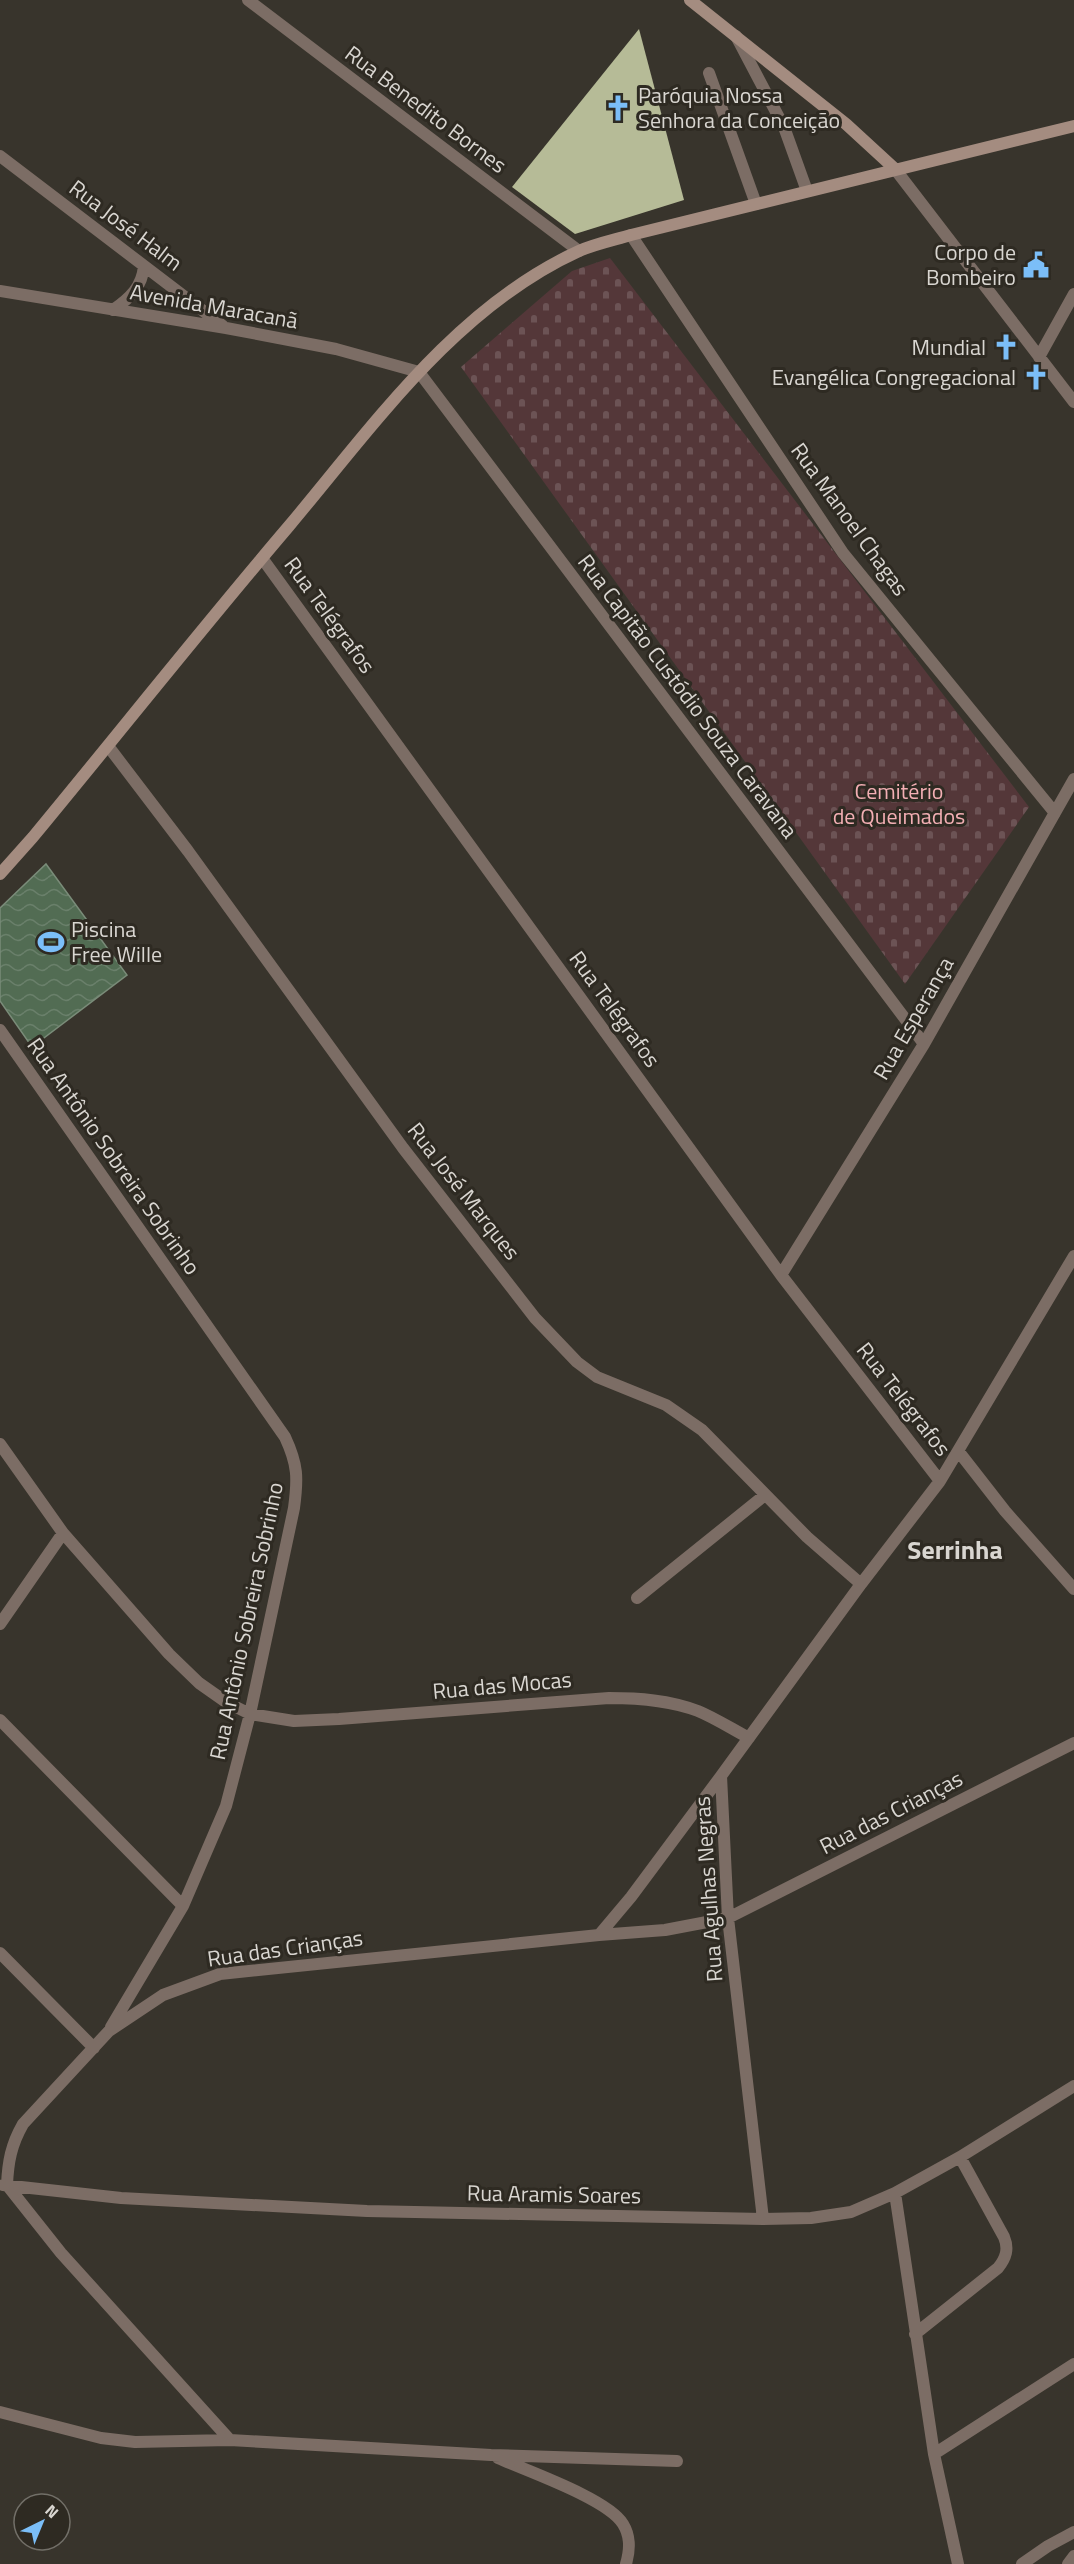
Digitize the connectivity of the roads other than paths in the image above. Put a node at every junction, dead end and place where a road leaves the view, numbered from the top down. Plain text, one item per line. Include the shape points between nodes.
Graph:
1 (248, 0) edge
2 (690, 0) edge
3 (736, 35) junction
4 (709, 73) dead end
5 (1074, 126) edge
6 (0, 156) edge
7 (895, 169) junction
8 (807, 191) junction
9 (756, 204) junction
10 (631, 235) junction
11 (579, 251) junction
12 (144, 266) junction
13 (0, 291) edge
14 (1074, 294) edge
15 (114, 310) junction
16 (226, 328) junction
17 (1039, 357) junction
18 (419, 372) junction
19 (1074, 402) edge
20 (262, 558) junction
21 (108, 746) junction
22 (1074, 778) edge
23 (1055, 813) junction
24 (0, 874) edge
25 (0, 1030) edge
26 (924, 1044) junction
27 (1074, 1256) edge
28 (781, 1275) junction
29 (0, 1444) edge
30 (959, 1452) junction
31 (940, 1480) junction
32 (765, 1495) junction
33 (63, 1533) junction
34 (861, 1584) junction
35 (1074, 1589) edge
36 (636, 1598) dead end
37 (0, 1624) edge
38 (250, 1714) junction
39 (0, 1720) edge
40 (748, 1738) junction
41 (1074, 1743) edge
42 (721, 1776) junction
43 (183, 1906) junction
44 (728, 1918) junction
45 (599, 1935) junction
46 (0, 1953) edge
47 (109, 2031) junction
48 (94, 2048) junction
49 (1074, 2086) edge
50 (960, 2157) junction
51 (3, 2185) edge
52 (895, 2193) junction
53 (763, 2219) junction
54 (915, 2334) junction
55 (1074, 2364) edge
56 (0, 2412) edge
57 (230, 2440) junction
58 (934, 2454) junction
59 (491, 2455) junction
60 (677, 2461) dead end
61 (1074, 2532) edge
62 (1074, 2556) edge
63 (626, 2564) edge
64 (958, 2564) edge
65 (1022, 2564) edge
66 (1068, 2564) edge

1 - 11 street, Rua Benedito Bornes
2 - 3 main road
3 - 7 main road
3 - 8 street via 784,128
4 - 9 street
5 - 7 main road
6 - 12 street, Rua José Halm
7 - 8 main road
7 - 17 street
8 - 9 main road
9 - 10 main road
10 - 11 main road
10 - 23 street, Rua Manoel Chagas via 843,553
11 - 18 main road via 486,310
12 - 15 street via 142,279 132,295
12 - 16 street, Rua José Halm
13 - 15 street, Avenida Maracanã
14 - 17 street
15 - 16 street, Avenida Maracanã
16 - 18 street, Avenida Maracanã via 336,349
17 - 19 street
18 - 20 main road
18 - 26 street, Rua Capitão Custódio Souza Caravana
20 - 21 main road
20 - 28 street, Rua Telégrafos
21 - 24 main road
21 - 32 street, Rua José Marques via 403,1148 535,1318 597,1377 683,1415
22 - 23 street, Rua Esperança
23 - 26 street, Rua Esperança
25 - 38 street, Rua Antônio Sobreira Sobrinho via 285,1437 294,1456 298,1478 294,1508
26 - 28 street, Rua Esperança
27 - 30 street, Rua Agulhas Negras
28 - 31 street, Rua Telégrafos
29 - 33 street, Rua das Mocas
30 - 31 street, Rua Agulhas Negras
30 - 35 street
31 - 34 street, Rua Agulhas Negras
32 - 34 street, Rua José Marques
32 - 36 street
33 - 37 street
33 - 38 street, Rua das Mocas via 169,1654 199,1683
34 - 40 street, Rua Agulhas Negras
38 - 40 street, Rua das Mocas via 294,1721 644,1698 699,1711
38 - 43 street, Rua Antônio Sobreira Sobrinho via 226,1806
39 - 43 street
40 - 42 street, Rua Agulhas Negras
41 - 44 street, Rua das Crianças
42 - 44 street, Rua Agulhas Negras
42 - 45 street
43 - 47 street, Rua Antônio Sobreira Sobrinho
44 - 45 street, Rua das Crianças via 665,1930
44 - 53 street, Rua Agulhas Negras
45 - 47 street, Rua das Crianças via 220,1974 163,1995
46 - 48 street
47 - 48 street, Rua das Crianças
48 - 51 street, Rua das Crianças via 23,2124 13,2142
49 - 50 street, Rua Aramis Soares
50 - 52 street, Rua Aramis Soares
50 - 54 street via 1004,2237 1006,2253 998,2268
51 - 53 street, Rua Aramis Soares via 121,2198 367,2211
51 - 57 street
52 - 53 street, Rua Aramis Soares via 851,2212
52 - 54 street
54 - 58 street
55 - 58 street
56 - 57 street via 101,2438 166,2443
57 - 59 street
58 - 64 street
59 - 60 street
59 - 63 street via 575,2491 615,2514 623,2523 630,2547
61 - 65 street
62 - 66 street

